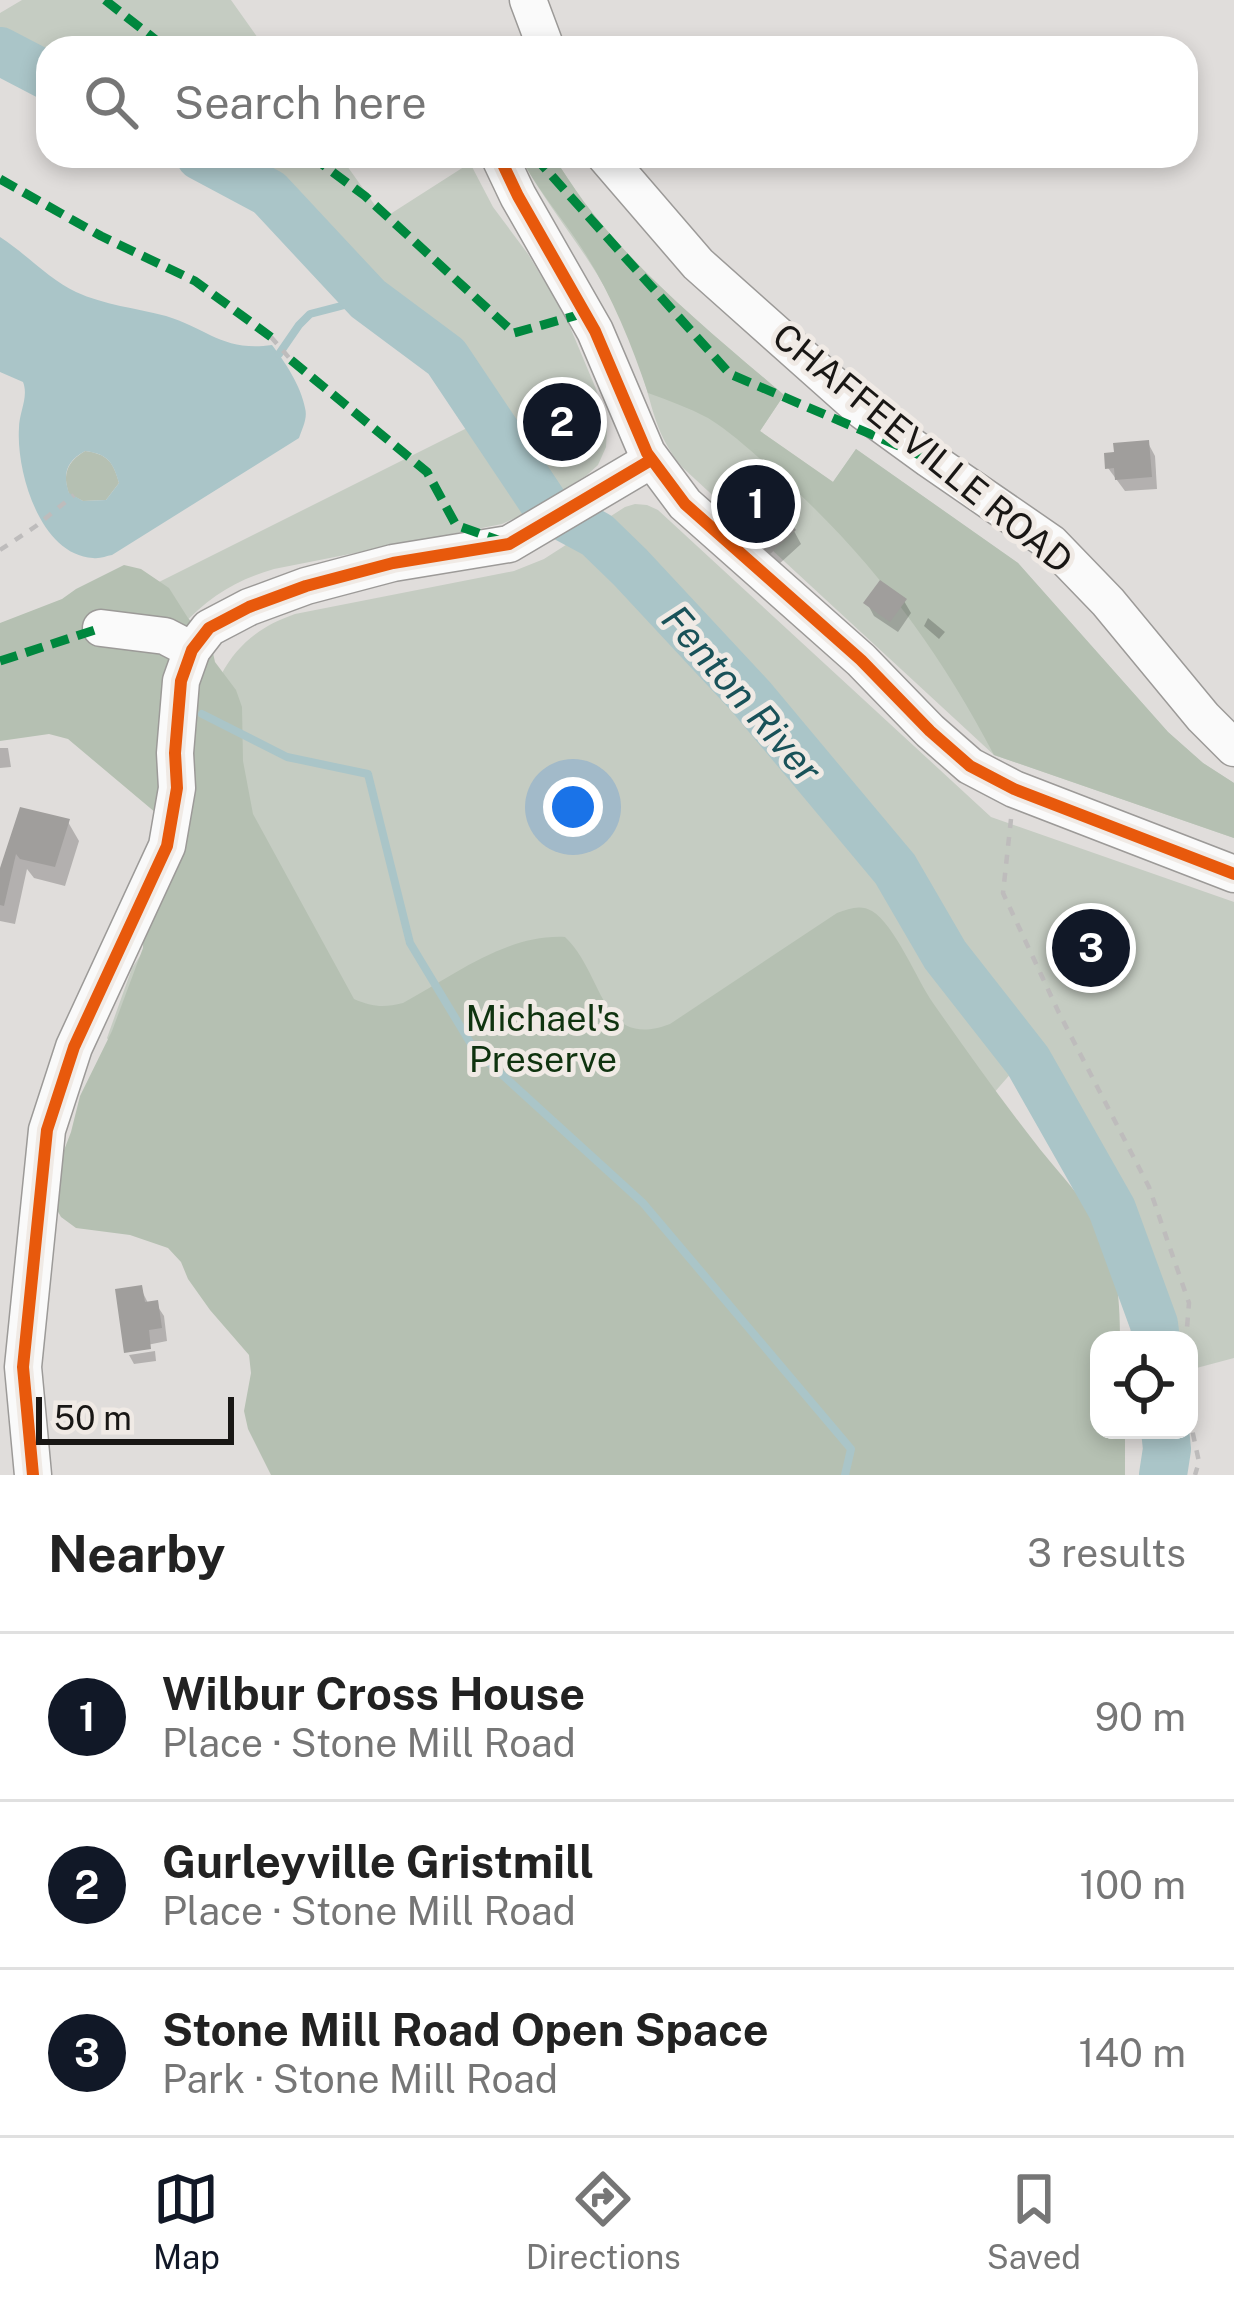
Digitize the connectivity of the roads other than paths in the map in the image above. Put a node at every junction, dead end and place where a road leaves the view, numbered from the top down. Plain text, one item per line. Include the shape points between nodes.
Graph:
1 (505, 168) edge
2 (615, 168) edge
3 (651, 460) junction
4 (101, 628) dead end
5 (193, 650) junction
6 (1234, 748) edge
7 (1234, 874) edge
8 (33, 1475) edge

1 - 3 street via 595,332
2 - 6 street, CHAFFEEVILLE ROAD via 698,264 863,411 1051,543
3 - 5 street via 509,544 306,586 208,628
3 - 7 street via 685,504 979,772
4 - 5 street via 164,636
5 - 8 street via 181,681 167,846 74,1047 47,1130 23,1367

